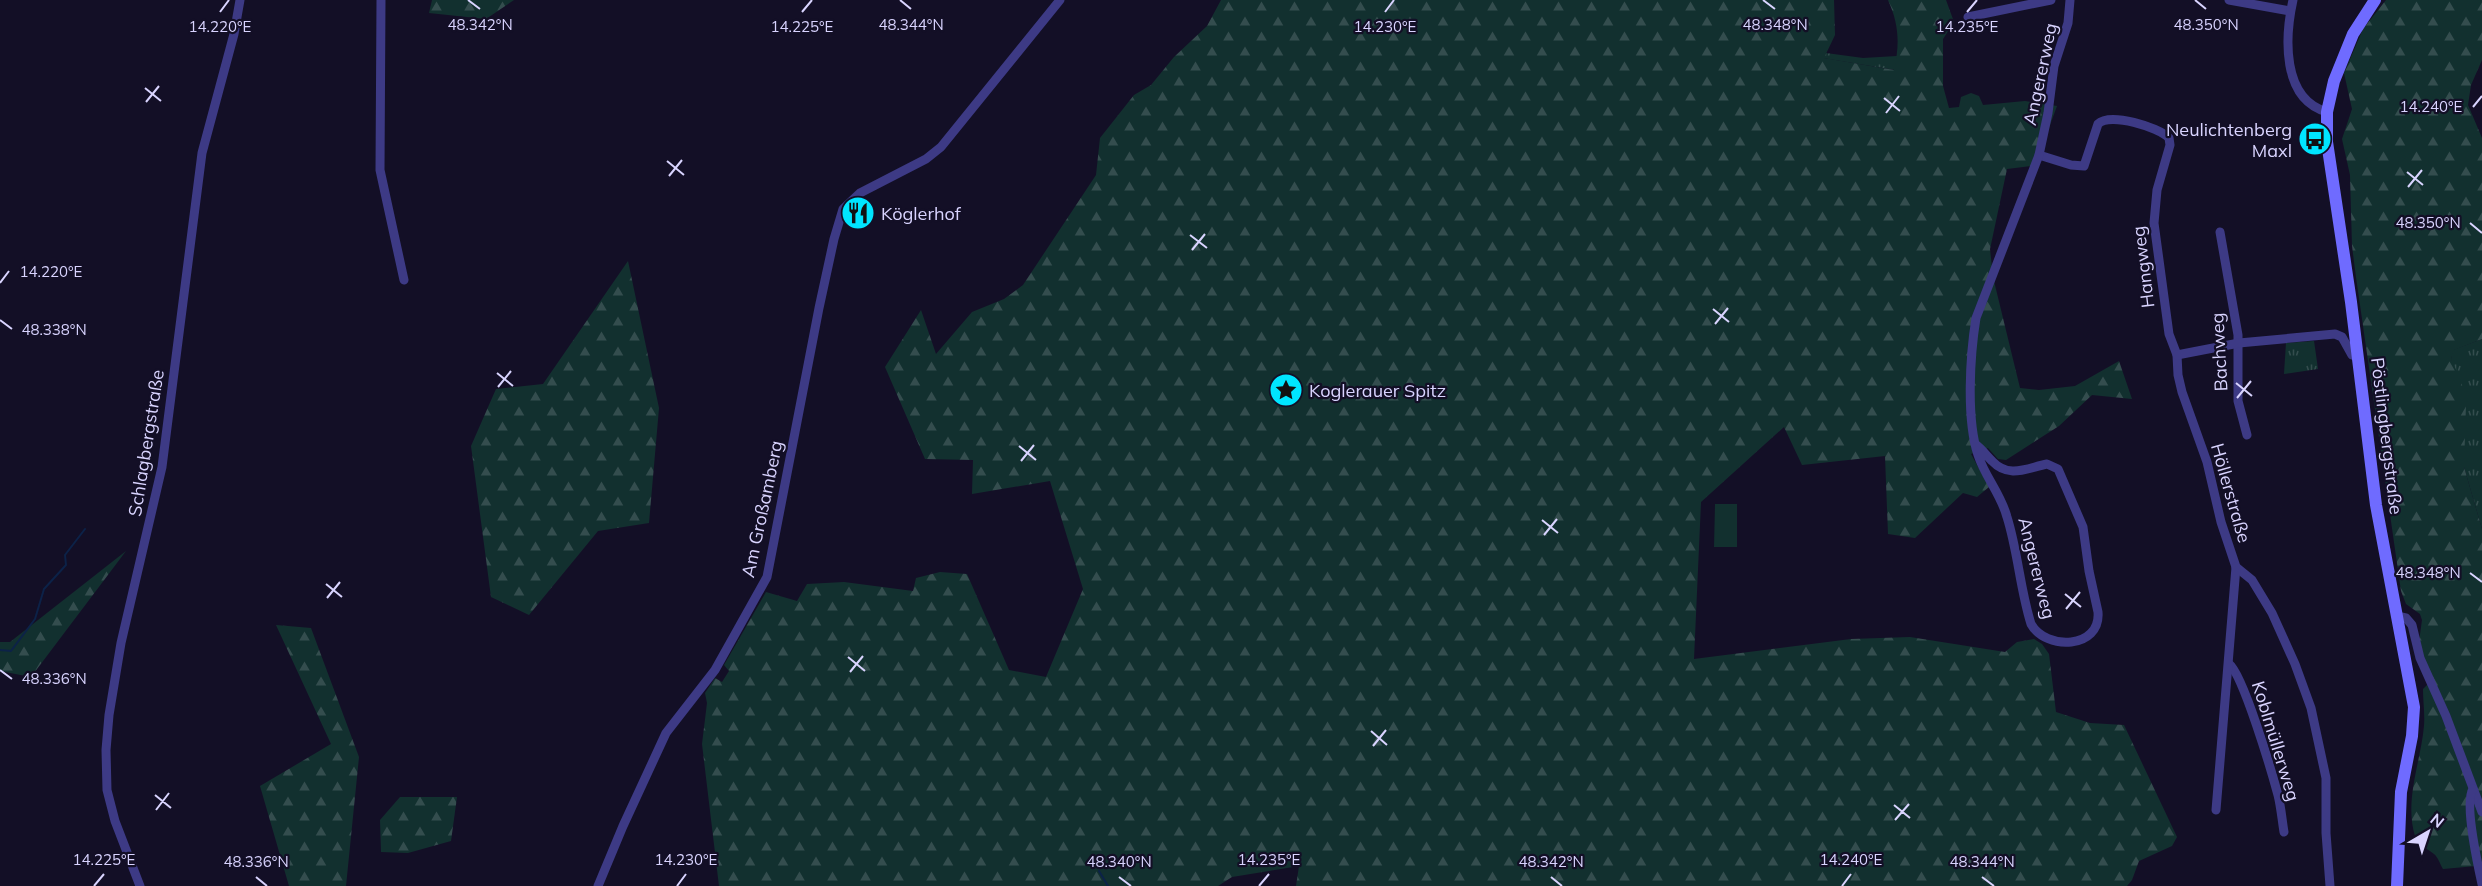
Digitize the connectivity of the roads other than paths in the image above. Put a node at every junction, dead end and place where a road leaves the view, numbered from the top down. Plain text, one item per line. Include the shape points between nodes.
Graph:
1 (240, 0) edge
2 (381, 0) edge
3 (1060, 0) edge
4 (2051, 0) edge
5 (2070, 0) edge
6 (2229, 0) edge
7 (2293, 0) edge
8 (2375, 0) edge
9 (2290, 11) junction
10 (1968, 17) dead end
11 (2327, 112) junction
12 (2039, 155) junction
13 (2220, 232) dead end
14 (404, 280) dead end
15 (2239, 343) junction
16 (2178, 355) junction
17 (2358, 356) junction
18 (2247, 435) dead end
19 (1975, 444) junction
20 (2236, 567) junction
21 (2397, 616) junction
22 (2229, 664) junction
23 (2473, 789) junction
24 (2216, 810) dead end
25 (2482, 812) edge
26 (2284, 832) dead end
27 (2482, 884) edge
28 (140, 886) edge
29 (598, 886) edge
30 (2330, 886) edge
31 (2397, 886) edge

1 - 28 street, Schlagbergstraße via 203,145 162,467 121,643 109,715 107,790
2 - 14 street via 380,170
3 - 29 street, Am Großamberg via 948,140 926,159 870,187 843,209 767,577 715,670 666,733
4 - 10 street, Angererweg
5 - 12 street, Angererweg
6 - 9 street
7 - 9 street
8 - 11 main road, Pöstlingbergstraße via 2342,58
9 - 11 street via 2287,53 2292,73 2306,100
11 - 17 main road, Pöstlingbergstraße via 2327,142
12 - 16 street, Hangweg via 2084,166 2098,124 2108,119 2139,124 2169,138 2154,223 2169,334
12 - 19 street, Angererweg via 1976,318 1971,403
13 - 15 street, Bachweg
15 - 16 street
15 - 17 street via 2335,334 2342,337 2350,354
15 - 18 street, Bachweg via 2238,401
16 - 20 street, Höllerstraße via 2179,382 2207,462
17 - 21 main road, Pöstlingbergstraße via 2376,505
19 - 19 street, Angererweg via 2008,517 2034,628 2058,642 2083,638 2094,628 2098,612 2083,527 2058,469 2047,464 2008,471 1997,466
20 - 22 street, Koblmüllerweg
20 - 30 street, Höllerstraße via 2252,580 2272,613 2310,708 2326,778
21 - 23 street via 2412,625 2420,658
21 - 31 main road, Pöstlingbergstraße via 2414,716 2401,792
22 - 24 street, Koblmüllerweg
22 - 26 street, Koblmüllerweg via 2237,674 2254,723 2277,794
23 - 25 street
23 - 27 street via 2471,813

